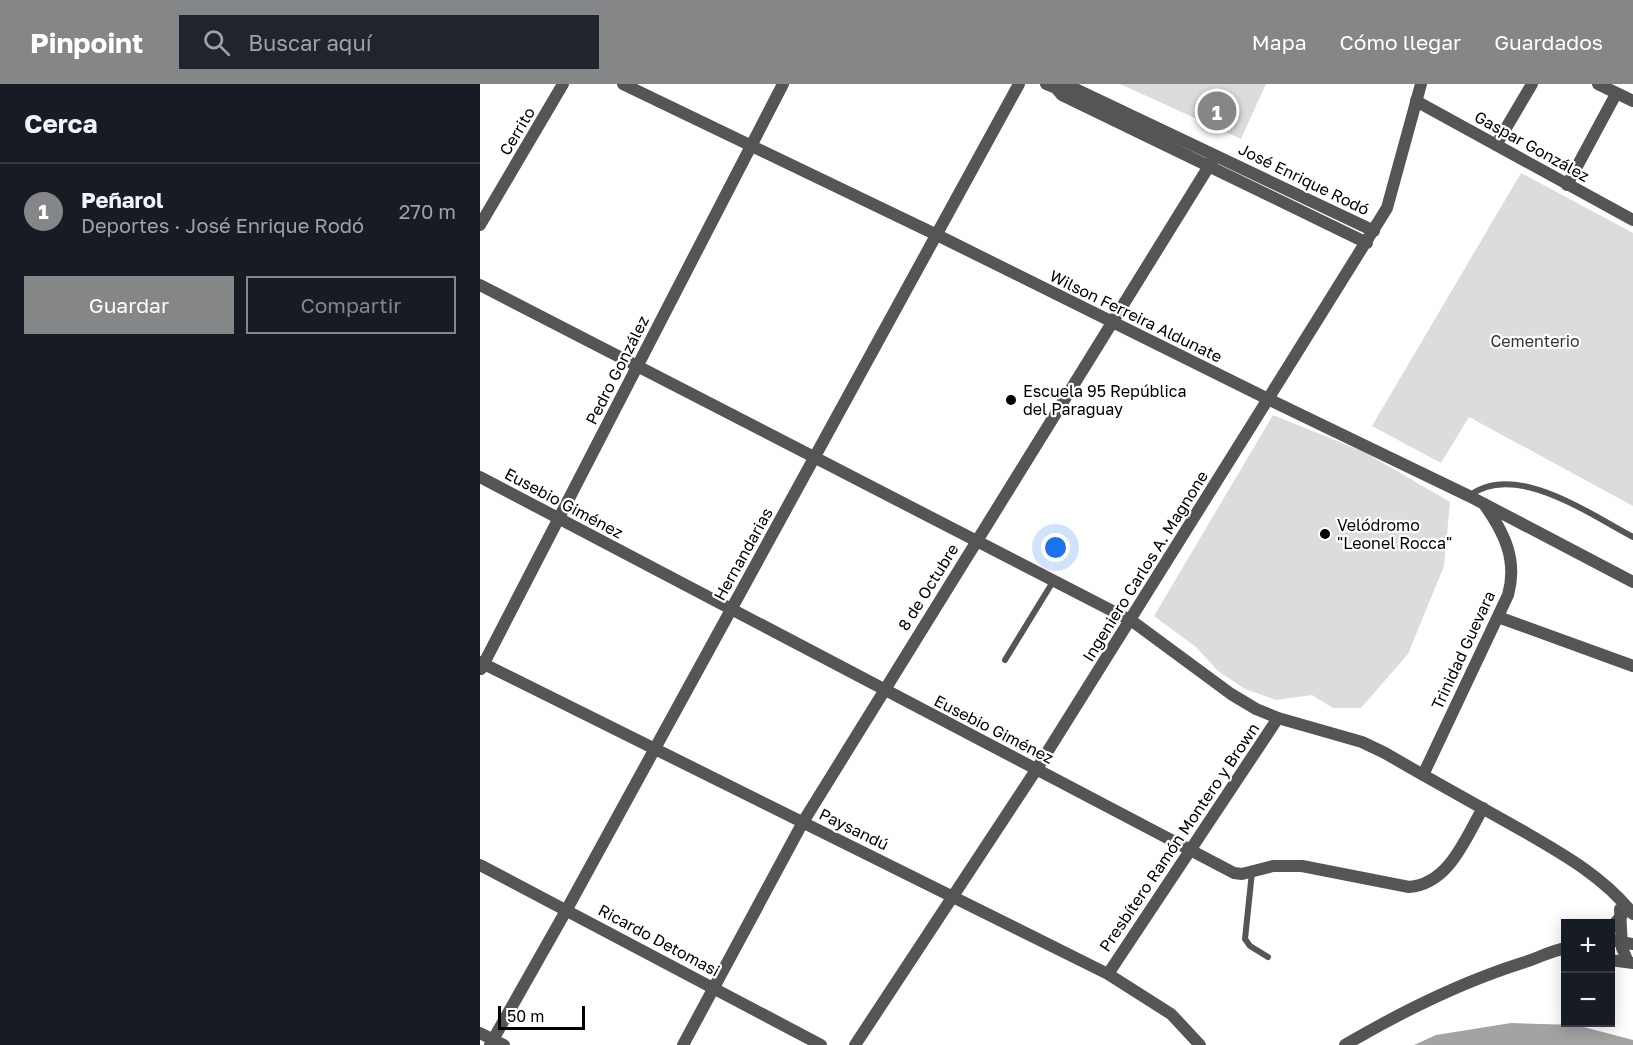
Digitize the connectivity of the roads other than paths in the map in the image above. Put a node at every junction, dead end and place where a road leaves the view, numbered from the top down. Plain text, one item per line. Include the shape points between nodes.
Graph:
1 (563, 84) edge
2 (623, 84) edge
3 (783, 84) edge
4 (1019, 84) edge
5 (1420, 84) edge
6 (1532, 84) edge
7 (1598, 84) edge
8 (1051, 86) edge
9 (1616, 94) junction
10 (1416, 101) junction
11 (1633, 101) edge
12 (1496, 145) junction
13 (750, 147) junction
14 (1216, 155) junction
15 (1209, 166) junction
16 (1567, 185) junction
17 (1633, 220) edge
18 (480, 225) edge
19 (1374, 231) junction
20 (937, 235) junction
21 (1367, 243) junction
22 (480, 285) edge
23 (1112, 322) junction
24 (638, 366) junction
25 (1268, 399) junction
26 (815, 457) junction
27 (480, 477) edge
28 (1469, 496) junction
29 (1484, 504) junction
30 (558, 519) junction
31 (1633, 537) edge
32 (977, 540) junction
33 (1054, 580) junction
34 (1633, 582) edge
35 (731, 609) junction
36 (1498, 617) junction
37 (1132, 621) junction
38 (1005, 660) dead end
39 (481, 665) edge
40 (1633, 666) edge
41 (883, 691) junction
42 (1278, 718) junction
43 (655, 748) junction
44 (1036, 770) junction
45 (1423, 775) junction
46 (1483, 808) junction
47 (803, 822) junction
48 (1190, 850) junction
49 (480, 865) edge
50 (1252, 872) junction
51 (954, 895) junction
52 (567, 909) junction
53 (1627, 915) edge
54 (1615, 926) edge
55 (1622, 942) edge
56 (1561, 950) edge
57 (1268, 957) dead end
58 (1561, 958) edge
59 (1615, 961) edge
60 (1523, 963) junction
61 (1631, 963) edge
62 (1108, 974) junction
63 (713, 988) junction
64 (480, 1033) edge
65 (495, 1043) edge
66 (683, 1045) edge
67 (821, 1045) edge
68 (855, 1045) edge
69 (1200, 1045) edge
70 (1345, 1045) edge

1 - 18 street, Cerrito
2 - 13 street, Wilson Ferreira Aldunate
3 - 13 street, Pedro González
4 - 20 street, Hernandarias
5 - 10 street, Ingeniero Carlos A. Magnone
6 - 12 street
7 - 9 street
8 - 14 street, José Enrique Rodó via 1067,85
8 - 15 street, José Enrique Rodó via 1062,95
9 - 11 street
9 - 16 street
10 - 12 street, Gaspar González
10 - 19 street, Ingeniero Carlos A. Magnone via 1392,196
12 - 16 street, Gaspar González
13 - 20 street, Wilson Ferreira Aldunate
13 - 24 street, Pedro González
14 - 15 street, 8 de Octubre
14 - 19 street, José Enrique Rodó
15 - 21 street, José Enrique Rodó
15 - 23 street, 8 de Octubre
16 - 17 street, Gaspar González
19 - 21 street, Ingeniero Carlos A. Magnone
20 - 23 street, Wilson Ferreira Aldunate
20 - 26 street, Hernandarias
21 - 25 street, Ingeniero Carlos A. Magnone
22 - 24 street
23 - 25 street, Wilson Ferreira Aldunate
23 - 32 street, 8 de Octubre
24 - 26 street
24 - 30 street, Pedro González
25 - 28 street, Wilson Ferreira Aldunate
25 - 37 street, Ingeniero Carlos A. Magnone
26 - 32 street
26 - 35 street, Hernandarias
27 - 30 street, Eusebio Giménez
28 - 29 street, Wilson Ferreira Aldunate
28 - 31 lane via 1480,487 1504,484 1547,491
29 - 34 street, Wilson Ferreira Aldunate
29 - 36 street, Trinidad Guevara via 1501,528 1512,564 1513,578
30 - 35 street, Eusebio Giménez
30 - 39 street, Pedro González
32 - 33 street
32 - 41 street, 8 de Octubre
33 - 37 street
33 - 38 lane
35 - 41 street, Eusebio Giménez
35 - 43 street, Hernandarias
36 - 40 street
36 - 45 street, Trinidad Guevara
37 - 42 street via 1236,698
37 - 44 street, Ingeniero Carlos A. Magnone
39 - 43 street, Paysandú
41 - 44 street, Eusebio Giménez
41 - 47 street, 8 de Octubre
42 - 45 street via 1362,742
42 - 48 street, Presbítero Ramón Montero y Brown
43 - 47 street, Paysandú
43 - 52 street, Hernandarias
44 - 48 street, Eusebio Giménez
44 - 51 street, Ingeniero Carlos A. Magnone
45 - 46 street
46 - 50 street, Eusebio Giménez via 1444,871 1429,884 1409,887 1302,866 1273,866
46 - 53 street via 1552,848 1617,893
47 - 51 street, Paysandú
47 - 63 street, 8 de Octubre
48 - 50 street, Eusebio Giménez via 1234,873
48 - 62 street, Presbítero Ramón Montero y Brown
49 - 52 street, Ricardo Detomasi
50 - 57 lane via 1245,939
51 - 62 street, Paysandú
51 - 68 street, Ingeniero Carlos A. Magnone
52 - 63 street, Ricardo Detomasi
52 - 65 street, Hernandarias
53 - 54 street
53 - 55 street
55 - 61 street via 1623,953
56 - 60 street
58 - 60 street
59 - 61 street
60 - 70 street via 1455,988
62 - 69 street, Paysandú via 1171,1014
63 - 66 street, 8 de Octubre
63 - 67 street, Ricardo Detomasi
64 - 65 street

